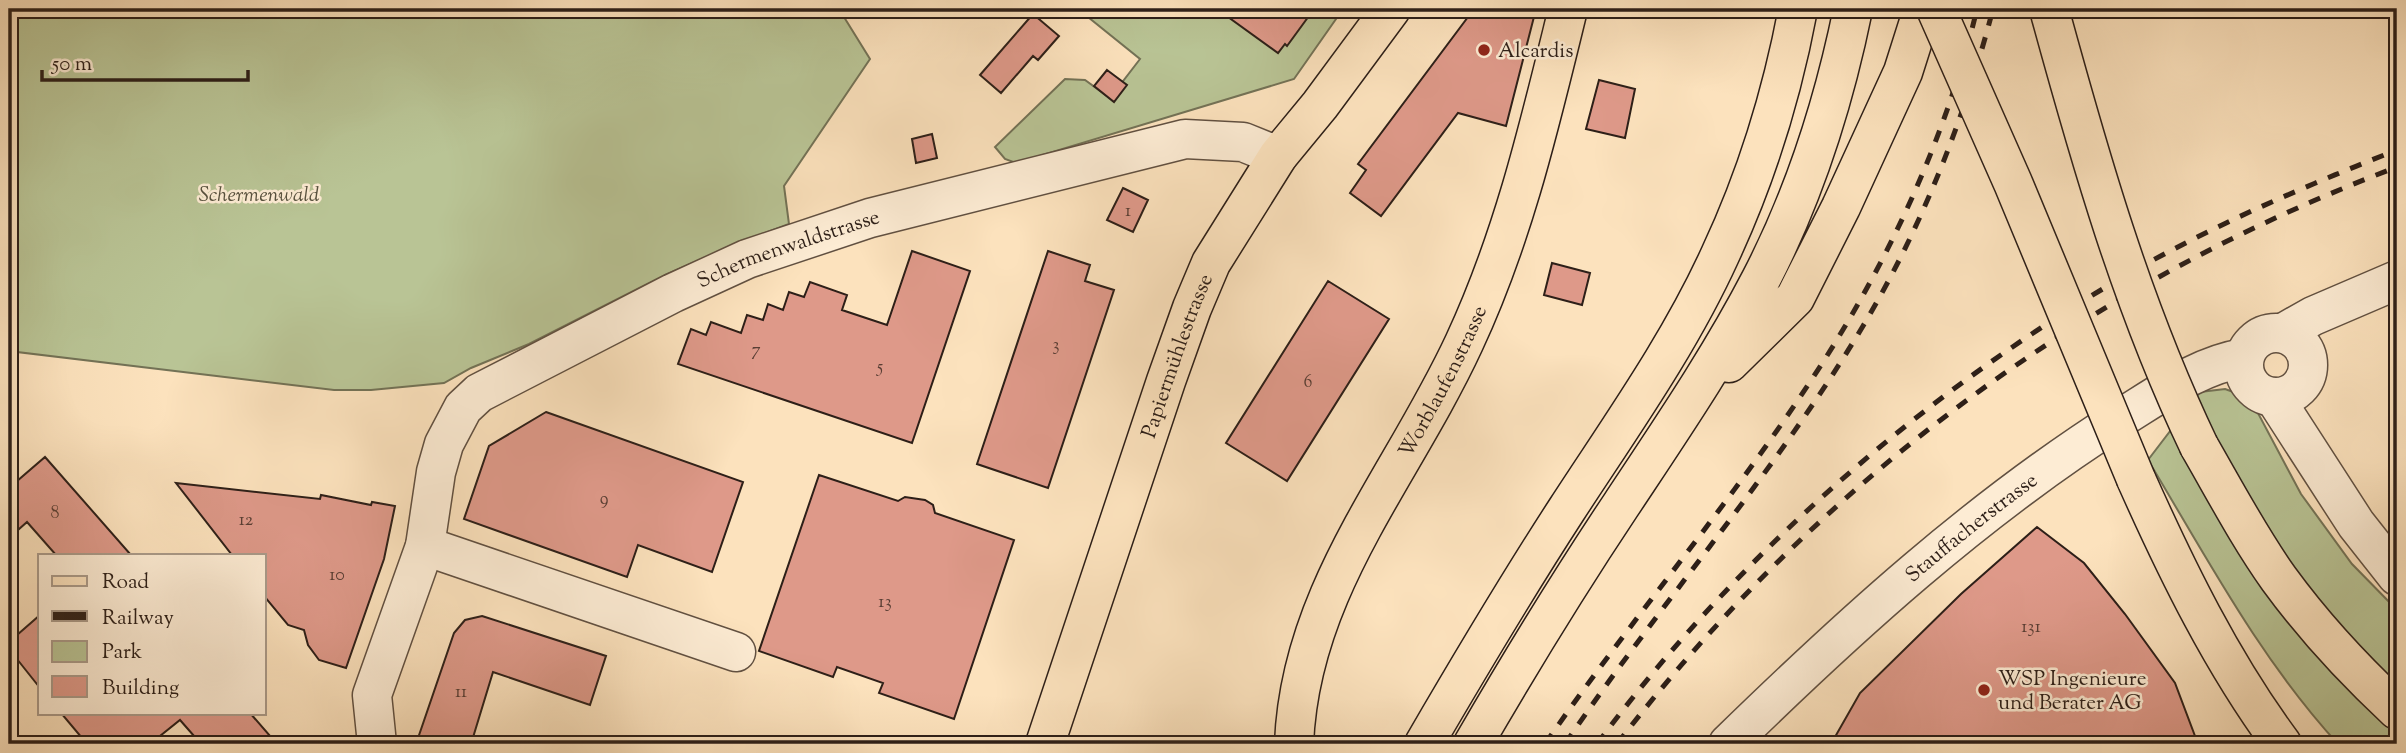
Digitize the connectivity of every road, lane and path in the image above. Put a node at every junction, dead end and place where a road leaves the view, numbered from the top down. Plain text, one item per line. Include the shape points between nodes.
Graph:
1 (1391, 9) edge
2 (1568, 9) edge
3 (1776, 9) edge
4 (1798, 9) edge
5 (1853, 9) edge
6 (1936, 9) edge
7 (2049, 9) edge
8 (1918, 27) edge
9 (1780, 95) junction
10 (1278, 156) junction
11 (2397, 280) edge
12 (2283, 333) junction
13 (2244, 358) junction
14 (2274, 397) junction
15 (1685, 406) junction
16 (425, 546) junction
17 (2397, 576) edge
18 (736, 652) dead end
19 (2397, 710) edge
20 (1482, 729) edge
21 (377, 744) edge
22 (1045, 744) edge
23 (1294, 744) edge
24 (1424, 744) edge
25 (1728, 744) edge
26 (2282, 744) edge

1 - 10 main road, Papiermühlestrasse
2 - 23 main road, Worblaufenstrasse via 1521,194 1500,256 1457,357 1334,582 1308,652
3 - 9 main road
4 - 9 main road
5 - 15 main road via 1821,137 1794,209 1762,278
6 - 26 main road, bridge via 2136,479 2194,601
7 - 19 main road, bridge via 2120,253 2199,446 2279,579 2323,635
8 - 15 main road via 1903,72 1795,298
9 - 24 main road via 1748,190 1686,322
10 - 16 street, Schermenwaldstrasse via 1243,142 1177,140 870,218 735,264 494,384 469,402 444,444
10 - 22 main road, Papiermühlestrasse via 1211,263 1192,308
11 - 12 street
12 - 13 street via 2258,338
12 - 14 street via 2304,350 2307,372 2291,393
13 - 14 street via 2250,384
13 - 25 street, Stauffacherstrasse via 2223,361 2198,373 2016,489 1899,585
14 - 17 street via 2356,524
15 - 20 main road
16 - 18 street
16 - 21 street, Schermenwaldstrasse via 372,695

